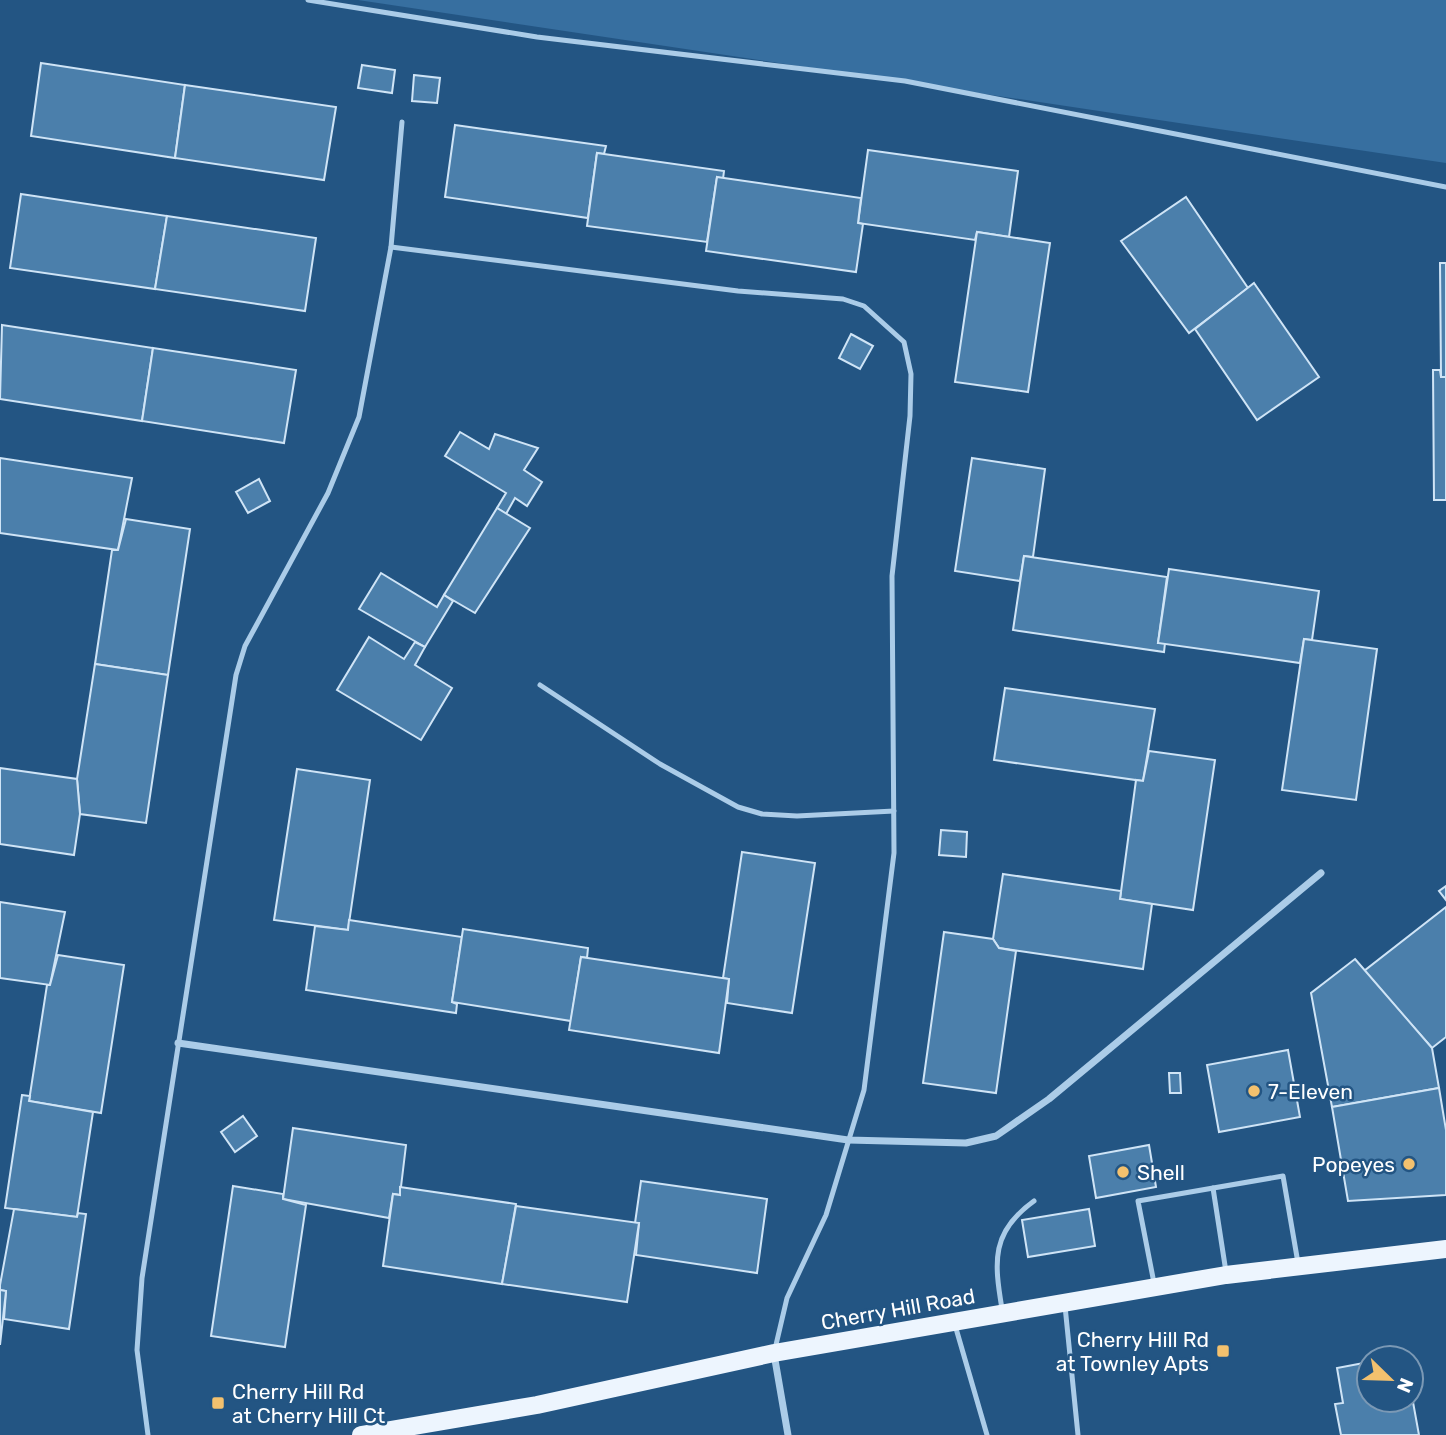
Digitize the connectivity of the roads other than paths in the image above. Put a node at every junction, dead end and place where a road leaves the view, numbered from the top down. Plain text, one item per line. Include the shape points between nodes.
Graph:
1 (309, 0) edge
2 (402, 122) dead end
3 (1446, 187) edge
4 (391, 247) junction
5 (540, 685) dead end
6 (894, 811) junction
7 (1321, 873) dead end
8 (178, 1043) junction
9 (848, 1140) junction
10 (1213, 1188) junction
11 (1034, 1201) dead end
12 (1446, 1249) edge
13 (1298, 1266) junction
14 (1226, 1275) junction
15 (1155, 1288) junction
16 (1065, 1303) junction
17 (1003, 1314) junction
18 (954, 1322) junction
19 (774, 1353) junction
20 (148, 1435) edge
21 (361, 1435) edge
22 (788, 1435) edge
23 (987, 1435) edge
24 (1078, 1435) edge

1 - 3 lane via 537,37 905,81
2 - 4 lane
4 - 6 lane via 738,291 843,299 864,306 904,342 911,374 892,576
4 - 8 lane via 359,417 328,493 245,646 236,676
5 - 6 lane via 660,764 738,807 797,817
6 - 9 lane via 894,853 864,1090
7 - 9 street via 1049,1099 996,1136 966,1143
8 - 9 street
8 - 20 lane via 142,1278 137,1350
9 - 19 lane via 825,1215 788,1298
10 - 13 lane via 1283,1176
10 - 14 lane
10 - 15 lane via 1138,1201
11 - 17 lane via 1013,1216 999,1240 995,1270
12 - 13 main road, Cherry Hill Road
13 - 14 main road, Cherry Hill Road
14 - 15 main road, Cherry Hill Road
15 - 16 main road, Cherry Hill Road
16 - 17 main road, Cherry Hill Road
16 - 24 lane
17 - 18 main road, Cherry Hill Road
18 - 19 main road, Cherry Hill Road
18 - 23 lane
19 - 21 main road, Cherry Hill Road via 537,1405
19 - 22 street

